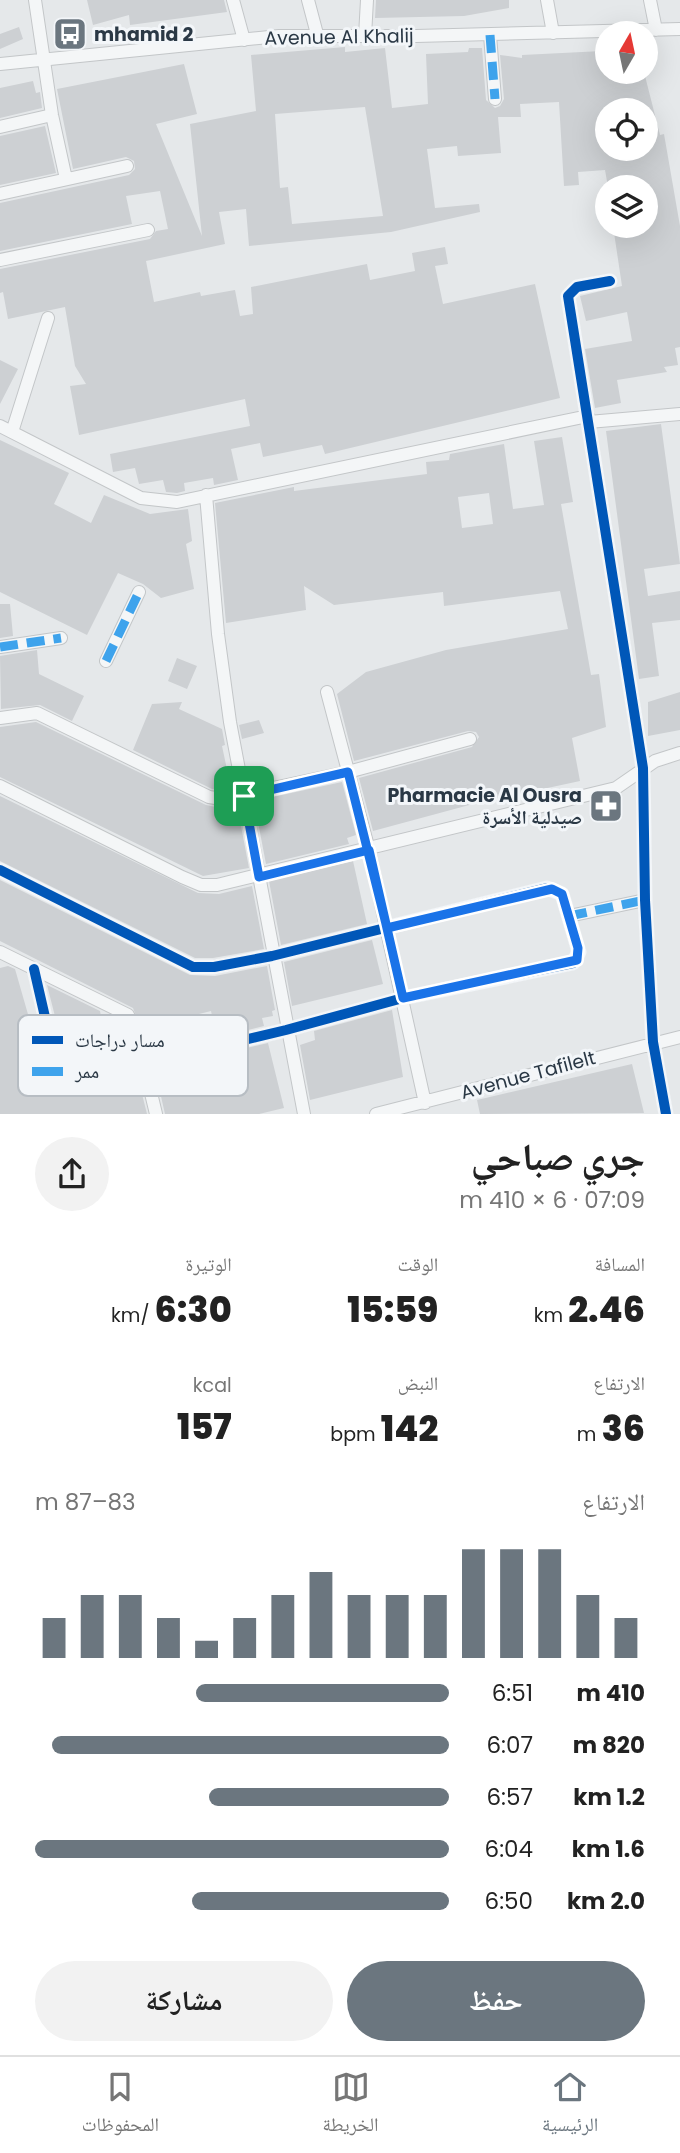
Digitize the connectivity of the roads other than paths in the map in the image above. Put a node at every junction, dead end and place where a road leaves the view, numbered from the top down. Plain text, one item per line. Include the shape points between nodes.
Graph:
1 (34, 0) edge
2 (233, 0) edge
3 (308, 0) edge
4 (367, 0) edge
5 (547, 0) edge
6 (650, 0) edge
7 (654, 21) edge
8 (680, 29) edge
9 (658, 30) edge
10 (595, 32) edge
11 (553, 33) junction
12 (317, 34) junction
13 (490, 35) junction
14 (365, 36) junction
15 (244, 40) junction
16 (43, 60) junction
17 (0, 64) edge
18 (495, 99) dead end
19 (52, 115) junction
20 (0, 127) edge
21 (127, 166) dead end
22 (66, 178) junction
23 (0, 194) edge
24 (148, 230) dead end
25 (0, 260) edge
26 (610, 281) dead end
27 (48, 318) dead end
28 (680, 414) edge
29 (589, 419) junction
30 (6, 429) edge
31 (206, 495) junction
32 (139, 592) dead end
33 (61, 638) dead end
34 (0, 647) edge
35 (106, 661) dead end
36 (327, 692) dead end
37 (0, 718) edge
38 (470, 739) dead end
39 (680, 753) edge
40 (643, 768) junction
41 (348, 772) junction
42 (0, 786) edge
43 (244, 796) junction
44 (369, 850) junction
45 (0, 870) edge
46 (259, 877) junction
47 (645, 900) junction
48 (569, 916) junction
49 (387, 928) junction
50 (0, 952) edge
51 (272, 956) junction
52 (34, 969) junction
53 (403, 998) junction
54 (45, 1015) edge
55 (128, 1015) edge
56 (286, 1030) junction
57 (680, 1037) edge
58 (248, 1039) edge
59 (653, 1042) junction
60 (152, 1096) edge
61 (425, 1102) junction
62 (156, 1114) edge
63 (304, 1114) edge
64 (376, 1114) edge
65 (666, 1114) edge

1 - 16 street
2 - 15 street
3 - 12 street
4 - 14 street
5 - 11 street
6 - 7 street
8 - 9 street, Avenue Al Khalij
10 - 11 street, Avenue Al Khalij
11 - 13 street, Avenue Al Khalij
12 - 14 street, Avenue Al Khalij
12 - 15 street, Avenue Al Khalij
13 - 14 street, Avenue Al Khalij
13 - 18 street
15 - 16 street, Avenue Al Khalij
16 - 17 street, Avenue Al Khalij
16 - 19 street
19 - 20 street
19 - 22 street
21 - 22 street
22 - 23 street
24 - 25 street
26 - 29 street via 577,287 568,296
27 - 30 street
28 - 29 street
29 - 31 street
29 - 40 street
30 - 31 street via 141,498 177,502
31 - 43 street via 218,634
32 - 35 street
33 - 34 street
36 - 41 street
37 - 43 street via 37,712 209,797
38 - 41 street
39 - 40 street
40 - 44 street via 616,788
40 - 47 street
41 - 43 street
41 - 44 street
42 - 46 street via 201,885
43 - 46 street
44 - 46 street
44 - 49 street
45 - 51 street via 193,967
46 - 51 street
47 - 48 street
47 - 59 street
48 - 49 street via 560,891 547,888
48 - 53 street via 579,952 573,962
49 - 51 street
49 - 53 street
50 - 52 street
51 - 56 street
52 - 54 street
52 - 55 street
53 - 56 street
53 - 61 street
56 - 58 street
56 - 63 street
57 - 59 street, Avenue Tafilelt
59 - 61 street, Avenue Tafilelt
59 - 65 street
60 - 62 street
61 - 64 street, Avenue Tafilelt

